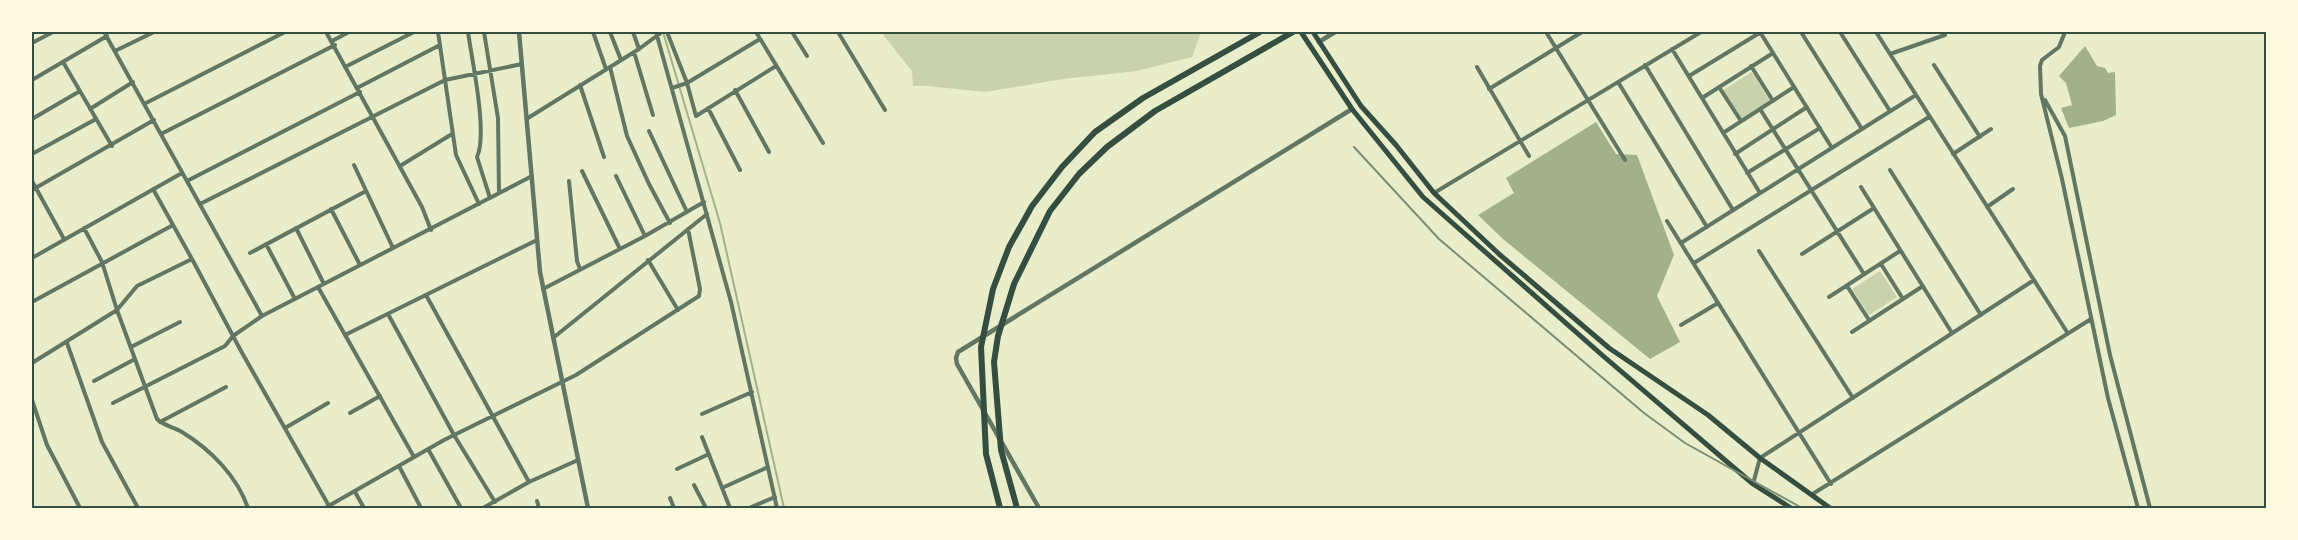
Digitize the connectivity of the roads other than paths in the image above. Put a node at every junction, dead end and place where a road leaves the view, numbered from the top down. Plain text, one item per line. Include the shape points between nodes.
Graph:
1 (53, 32) edge
2 (154, 32) edge
3 (285, 32) edge
4 (326, 32) edge
5 (349, 32) edge
6 (414, 32) edge
7 (438, 32) edge
8 (468, 32) edge
9 (484, 32) edge
10 (519, 32) edge
11 (593, 32) edge
12 (610, 32) edge
13 (633, 32) edge
14 (659, 32) edge
15 (667, 32) edge
16 (756, 32) edge
17 (792, 32) edge
18 (838, 32) edge
19 (1260, 32) edge
20 (1293, 32) edge
21 (1301, 32) edge
22 (1313, 32) edge
23 (1335, 32) edge
24 (1546, 32) edge
25 (1582, 32) edge
26 (1701, 32) edge
27 (1760, 32) edge
28 (1802, 32) edge
29 (1840, 32) edge
30 (1876, 32) edge
31 (2065, 32) edge
32 (106, 34) edge
33 (1945, 35) dead end
34 (760, 39) junction
35 (1319, 42) junction
36 (333, 43) junction
37 (32, 44) edge
38 (440, 45) junction
39 (639, 48) junction
40 (1556, 48) junction
41 (1672, 49) junction
42 (115, 51) junction
43 (634, 52) junction
44 (1773, 53) junction
45 (1890, 54) junction
46 (807, 56) dead end
47 (621, 60) junction
48 (63, 62) junction
49 (524, 64) junction
50 (1645, 65) junction
51 (1934, 65) dead end
52 (776, 66) junction
53 (1751, 66) junction
54 (345, 67) junction
55 (1477, 67) dead end
56 (608, 68) junction
57 (490, 71) junction
58 (474, 74) junction
59 (1689, 76) junction
60 (32, 80) edge
61 (445, 80) junction
62 (133, 82) junction
63 (1618, 82) junction
64 (687, 83) junction
65 (580, 86) junction
66 (677, 87) junction
67 (1719, 87) junction
68 (1794, 87) junction
69 (1490, 89) junction
70 (358, 90) junction
71 (735, 90) junction
72 (80, 91) junction
73 (2041, 94) junction
74 (1916, 95) junction
75 (1702, 98) junction
76 (1588, 100) junction
77 (1773, 101) junction
78 (146, 103) junction
79 (1807, 107) junction
80 (708, 108) junction
81 (90, 109) junction
82 (1760, 109) junction
83 (885, 110) dead end
84 (1349, 110) junction
85 (1890, 111) junction
86 (652, 114) dead end
87 (374, 117) junction
88 (1929, 117) junction
89 (528, 118) junction
90 (32, 119) edge
91 (96, 119) junction
92 (154, 120) junction
93 (1741, 121) junction
94 (1820, 128) junction
95 (1862, 129) junction
96 (1991, 129) dead end
97 (1773, 130) junction
98 (649, 131) dead end
99 (1723, 133) junction
100 (161, 134) junction
101 (452, 134) junction
102 (1980, 136) junction
103 (1520, 142) junction
104 (823, 143) dead end
105 (112, 146) junction
106 (1832, 148) junction
107 (1785, 149) junction
108 (769, 152) dead end
109 (32, 154) edge
110 (1736, 154) junction
111 (1953, 154) junction
112 (1529, 156) dead end
113 (604, 157) dead end
114 (1625, 160) dead end
115 (354, 165) dead end
116 (400, 166) junction
117 (1798, 169) junction
118 (740, 170) dead end
119 (1890, 170) dead end
120 (582, 171) dead end
121 (183, 173) junction
122 (1747, 173) junction
123 (532, 175) junction
124 (616, 176) dead end
125 (32, 181) edge
126 (187, 181) junction
127 (569, 181) dead end
128 (1861, 187) dead end
129 (34, 189) edge
130 (153, 189) junction
131 (2013, 189) dead end
132 (1811, 190) junction
133 (366, 191) junction
134 (499, 193) junction
135 (1434, 193) junction
136 (1760, 194) junction
137 (490, 198) junction
138 (704, 202) junction
139 (200, 204) junction
140 (479, 204) junction
141 (1987, 207) junction
142 (1874, 208) junction
143 (331, 209) junction
144 (1733, 210) junction
145 (687, 212) junction
146 (707, 214) junction
147 (1667, 221) dead end
148 (670, 223) junction
149 (173, 225) junction
150 (1707, 227) junction
151 (84, 228) junction
152 (296, 228) junction
153 (688, 229) junction
154 (431, 230) junction
155 (1837, 232) junction
156 (645, 236) junction
157 (64, 239) junction
158 (537, 240) junction
159 (1681, 243) junction
160 (266, 244) junction
161 (393, 248) junction
162 (620, 249) junction
163 (1759, 251) dead end
164 (1900, 251) junction
165 (250, 253) dead end
166 (1802, 254) dead end
167 (32, 258) edge
168 (192, 259) junction
169 (648, 260) junction
170 (102, 262) junction
171 (1694, 263) junction
172 (1881, 264) junction
173 (360, 265) junction
174 (580, 270) junction
175 (1864, 274) junction
176 (2034, 280) junction
177 (324, 284) junction
178 (1847, 286) junction
179 (1923, 286) junction
180 (318, 287) junction
181 (543, 289) junction
182 (426, 296) junction
183 (1829, 297) dead end
184 (295, 299) junction
185 (1903, 299) junction
186 (32, 302) edge
187 (1718, 303) junction
188 (117, 310) junction
189 (678, 310) junction
190 (388, 314) junction
191 (1981, 315) junction
192 (262, 316) junction
193 (2091, 319) junction
194 (1870, 321) junction
195 (180, 322) dead end
196 (1682, 326) dead end
197 (1852, 332) dead end
198 (2067, 332) junction
199 (1952, 333) junction
200 (345, 335) junction
201 (233, 336) junction
202 (553, 338) junction
203 (67, 343) junction
204 (131, 347) junction
205 (135, 359) junction
206 (32, 363) edge
207 (94, 381) dead end
208 (562, 381) junction
209 (146, 386) junction
210 (226, 387) dead end
211 (752, 392) junction
212 (380, 396) junction
213 (1853, 398) junction
214 (32, 400) edge
215 (113, 403) dead end
216 (328, 403) dead end
217 (350, 413) dead end
218 (702, 414) dead end
219 (492, 415) junction
220 (160, 422) junction
221 (285, 428) junction
222 (1799, 433) junction
223 (454, 435) junction
224 (702, 437) dead end
225 (428, 449) junction
226 (709, 454) junction
227 (414, 457) junction
228 (1760, 458) junction
229 (578, 460) junction
230 (399, 466) junction
231 (768, 467) junction
232 (677, 469) dead end
233 (529, 482) junction
234 (694, 484) dead end
235 (1753, 484) junction
236 (1831, 484) junction
237 (722, 488) junction
238 (355, 492) junction
239 (1811, 495) junction
240 (775, 497) junction
241 (670, 498) dead end
242 (537, 501) dead end
243 (495, 502) junction
244 (80, 508) edge
245 (138, 508) edge
246 (248, 508) edge
247 (328, 508) edge
248 (364, 508) edge
249 (421, 508) edge
250 (461, 508) edge
251 (483, 508) edge
252 (538, 508) edge
253 (588, 508) edge
254 (675, 508) edge
255 (706, 508) edge
256 (730, 508) edge
257 (749, 508) edge
258 (777, 508) edge
259 (1000, 508) edge
260 (1017, 508) edge
261 (1039, 508) edge
262 (1791, 508) edge
263 (1830, 508) edge
264 (2138, 508) edge
265 (2150, 508) edge

1 - 37 street
2 - 42 street
3 - 78 street
4 - 36 street
5 - 36 street
6 - 54 street
7 - 38 street
8 - 58 street
9 - 57 street
10 - 49 street
11 - 56 street
12 - 47 street
13 - 39 street
14 - 39 street
14 - 66 street
15 - 64 street
16 - 34 street
17 - 46 street
18 - 83 street
19 - 259 highway via 1143,98 1095,132 1032,206 1009,247 993,289 981,347 986,454
20 - 260 highway via 1147,117 1086,167 1050,211 1014,284 994,362 1001,450
21 - 84 main road
22 - 35 main road
23 - 35 street
24 - 40 street
25 - 40 street
26 - 41 street
27 - 44 street
27 - 59 street
28 - 95 street
29 - 85 street
30 - 45 street
31 - 73 street via 2059,47 2042,60
32 - 42 street
32 - 48 street
33 - 45 street
34 - 52 street
34 - 64 street
35 - 135 main road via 1361,106
36 - 54 street
36 - 100 street
38 - 61 street
38 - 70 street
39 - 43 street
40 - 69 street
40 - 76 street
41 - 50 street
41 - 59 street
42 - 62 street
43 - 47 street
43 - 86 street
44 - 53 street
44 - 68 street
45 - 74 street
47 - 56 street
48 - 60 street
48 - 72 street
49 - 57 street
49 - 89 street
50 - 63 street
50 - 144 street
51 - 102 street
52 - 71 street
52 - 104 street
53 - 67 street
53 - 77 street
54 - 70 street
55 - 69 street
56 - 65 street
56 - 148 street via 627,136
57 - 58 street
57 - 134 street via 498,117
58 - 61 street
58 - 137 street via 482,129 477,157
59 - 75 street
61 - 87 street
61 - 101 street
62 - 78 street
62 - 81 street
63 - 76 street
63 - 150 street
64 - 66 street
64 - 80 street via 695,115
65 - 89 street
65 - 113 street
66 - 138 street
67 - 75 street
67 - 93 street
68 - 77 street
68 - 79 street
69 - 103 street
70 - 87 street
70 - 126 street
71 - 80 street
71 - 108 street
72 - 81 street
72 - 90 street
73 - 193 street
73 - 265 street via 2066,136 2110,355
74 - 85 street
74 - 88 street
75 - 99 street
76 - 103 street
76 - 114 street
77 - 82 street
78 - 92 street
79 - 94 street
79 - 97 street
80 - 118 street
81 - 91 street
82 - 93 street
82 - 97 street
84 - 235 main road via 1423,197
84 - 261 street via 958,352 957,364
85 - 95 street
87 - 116 street
87 - 139 street
88 - 111 street
88 - 132 street
89 - 123 street
91 - 105 street
91 - 109 street
92 - 100 street
92 - 105 street
93 - 99 street
94 - 106 street
94 - 107 street
95 - 106 street
96 - 102 street
97 - 107 street
97 - 110 street
98 - 145 street
99 - 110 street
100 - 121 street
101 - 116 street
101 - 140 street via 456,155
102 - 111 street
103 - 112 street
103 - 135 street
105 - 129 street
106 - 117 street
107 - 117 street
107 - 122 street
110 - 122 street
111 - 141 street
115 - 133 street
116 - 154 street
117 - 132 street
117 - 136 street
119 - 191 street
120 - 162 street
121 - 126 street
121 - 130 street
122 - 136 street
123 - 134 street
123 - 158 street
124 - 156 street
125 - 129 street
126 - 139 street
127 - 174 street
128 - 142 street
129 - 157 street
130 - 149 street
130 - 151 street
131 - 141 street
132 - 155 street
132 - 171 street
133 - 143 street
133 - 161 street
134 - 137 street
135 - 228 main road via 1609,348 1708,415
136 - 144 street
137 - 140 street
138 - 145 street
138 - 146 street
139 - 192 street
140 - 154 street
141 - 176 street
142 - 155 street
142 - 164 street
143 - 152 street
143 - 173 street
144 - 150 street
145 - 148 street
146 - 153 street
146 - 211 street
147 - 159 street
148 - 156 street
149 - 168 street
149 - 170 street
150 - 159 street
151 - 157 street
151 - 170 street
152 - 160 street
152 - 177 street
153 - 169 street
153 - 189 street via 700,293
154 - 161 street
155 - 166 street
155 - 175 street
156 - 162 street
157 - 167 street
158 - 181 street
158 - 182 street
159 - 171 street
160 - 165 street
160 - 184 street
161 - 173 street
162 - 174 street
163 - 213 street
164 - 172 street
164 - 179 street
168 - 188 street via 137,286
168 - 201 street
169 - 189 street
169 - 202 street
170 - 186 street
170 - 188 street
171 - 187 street
172 - 175 street
172 - 185 street
173 - 177 street
174 - 181 street
175 - 178 street
176 - 191 street
176 - 198 street
177 - 180 street
178 - 183 street
178 - 194 street
179 - 185 street
179 - 199 street
180 - 184 street
180 - 200 street
181 - 202 street
182 - 190 street
182 - 219 street
184 - 192 street
185 - 194 street
187 - 196 street
187 - 222 street
188 - 203 street
188 - 204 street
189 - 208 street
190 - 200 street
190 - 223 street
191 - 199 street
192 - 201 street
193 - 198 street
193 - 264 street
194 - 197 street
195 - 204 street
198 - 236 street
199 - 213 street
200 - 212 street
201 - 209 street via 225,346
201 - 221 street
202 - 208 street
203 - 206 street
203 - 245 street via 102,442
204 - 205 street
205 - 207 street
205 - 209 street
208 - 219 street
208 - 229 street
209 - 215 street
209 - 220 street
210 - 220 street
211 - 218 street
211 - 231 street
212 - 217 street
212 - 227 street
213 - 222 street
214 - 244 street via 46,445
216 - 221 street
219 - 223 street
219 - 233 street
220 - 246 street via 180,431 214,456 231,476
221 - 247 street
222 - 228 street
222 - 236 street
223 - 225 street
223 - 243 street
224 - 226 street
225 - 227 street
225 - 250 street
226 - 232 street
226 - 237 street
227 - 230 street
228 - 235 street
228 - 239 main road
229 - 233 street
229 - 253 street
230 - 238 street
230 - 249 street
231 - 237 street
231 - 240 street
233 - 243 street
234 - 255 street
235 - 262 main road
236 - 239 street
237 - 256 street
238 - 247 street
238 - 248 street
239 - 263 main road
240 - 257 street
240 - 258 street
241 - 254 street
242 - 252 street
243 - 251 street

